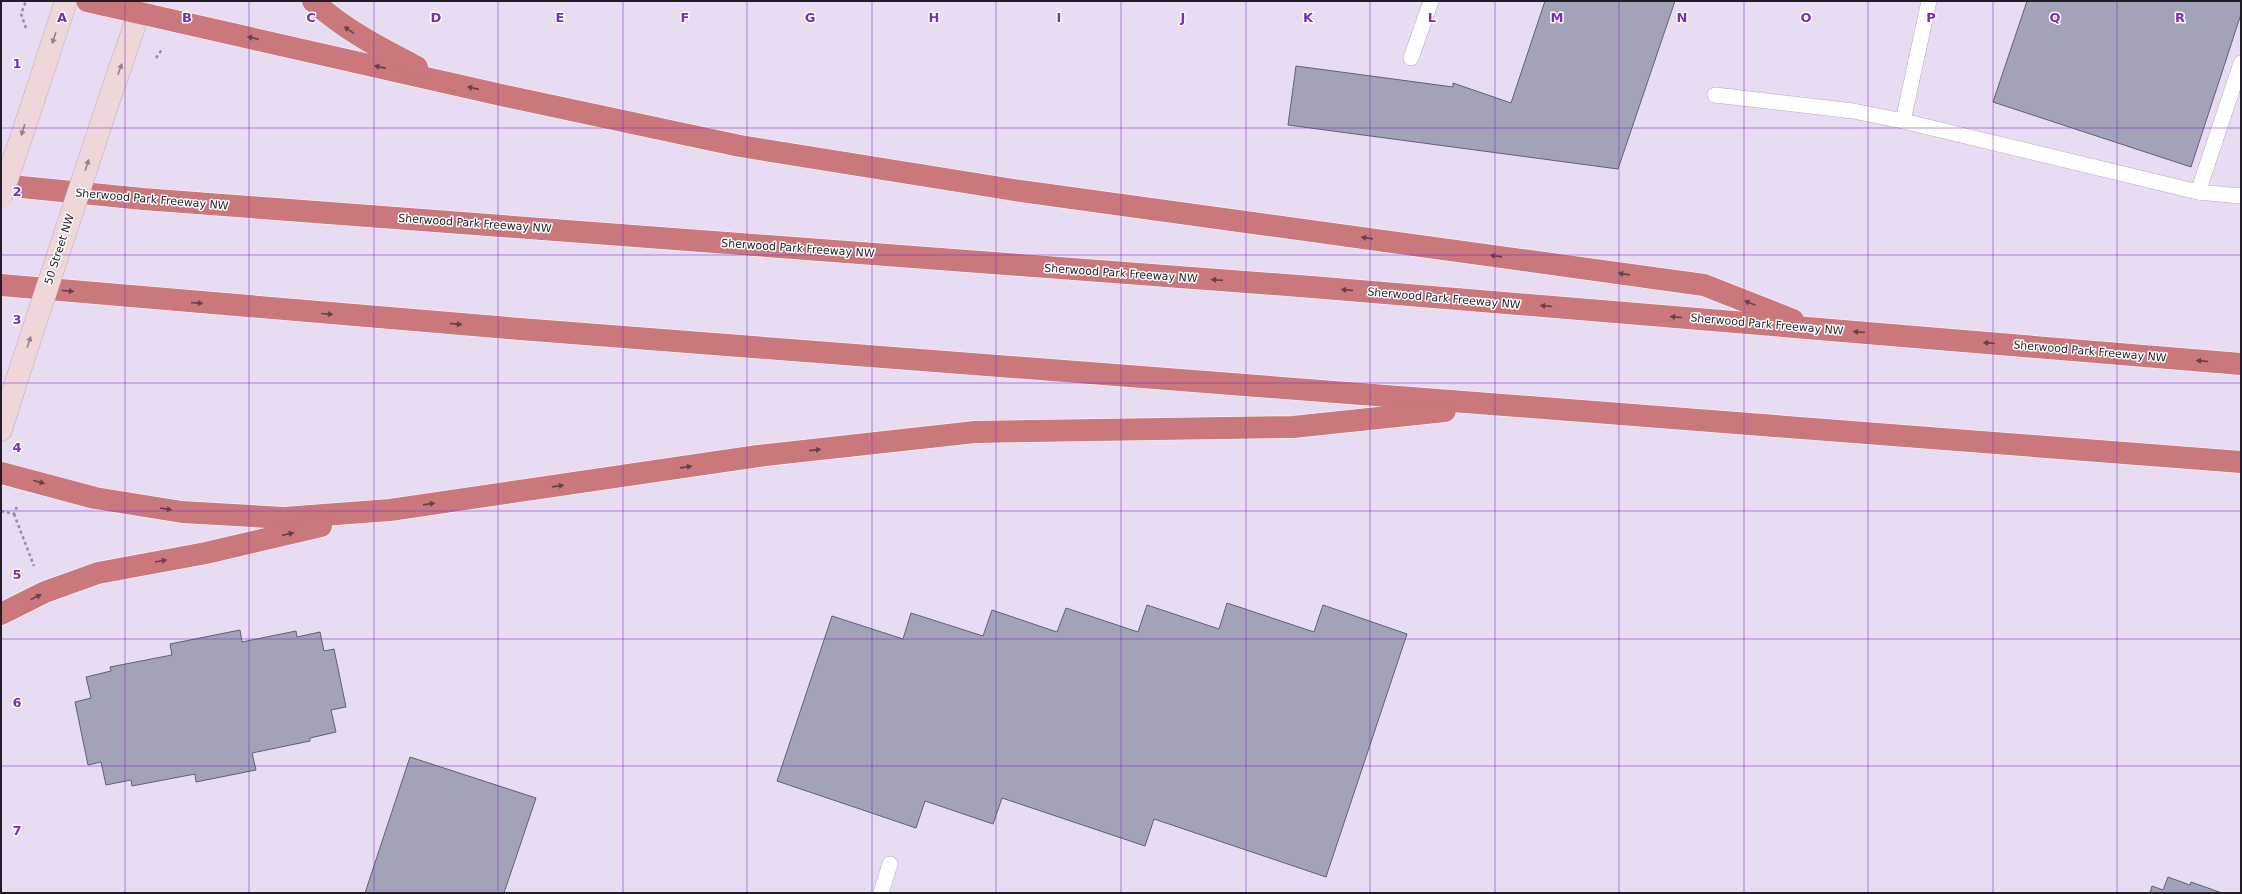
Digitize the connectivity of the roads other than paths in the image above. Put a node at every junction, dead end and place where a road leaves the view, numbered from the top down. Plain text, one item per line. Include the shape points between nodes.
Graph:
1 (66, 1) edge
2 (88, 1) edge
3 (313, 1) edge
4 (1431, 1) edge
5 (1929, 1) edge
6 (141, 7) edge
7 (1411, 58) dead end
8 (2241, 63) edge
9 (445, 82) junction
10 (1715, 95) dead end
11 (1903, 121) junction
12 (1, 185) edge
13 (2198, 192) junction
14 (2241, 196) edge
15 (1, 197) edge
16 (1, 286) edge
17 (1812, 328) junction
18 (2241, 364) edge
19 (1499, 406) junction
20 (1, 430) edge
21 (2241, 462) edge
22 (1, 473) edge
23 (390, 510) junction
24 (1, 614) edge
25 (890, 864) dead end
26 (881, 893) edge

1 -> 15 main road, bridge
2 - 6 highway
9 -> 3 highway via 360,37
4 - 7 lane
5 - 11 lane
9 -> 6 highway
20 -> 6 main road, 50 Street NW, bridge via 106,106
8 - 13 lane
17 -> 9 highway via 1704,285 1006,189 740,146
10 - 11 lane via 1853,111
11 - 13 lane
17 -> 12 highway, Sherwood Park Freeway NW via 143,199
13 - 14 lane
16 -> 19 highway
18 -> 17 highway, Sherwood Park Freeway NW
19 - 21 highway
23 -> 19 highway via 758,456 975,432 1293,427
22 -> 23 highway via 95,498 182,512 284,518
24 -> 23 highway via 45,592 98,573 206,553
25 - 26 lane

